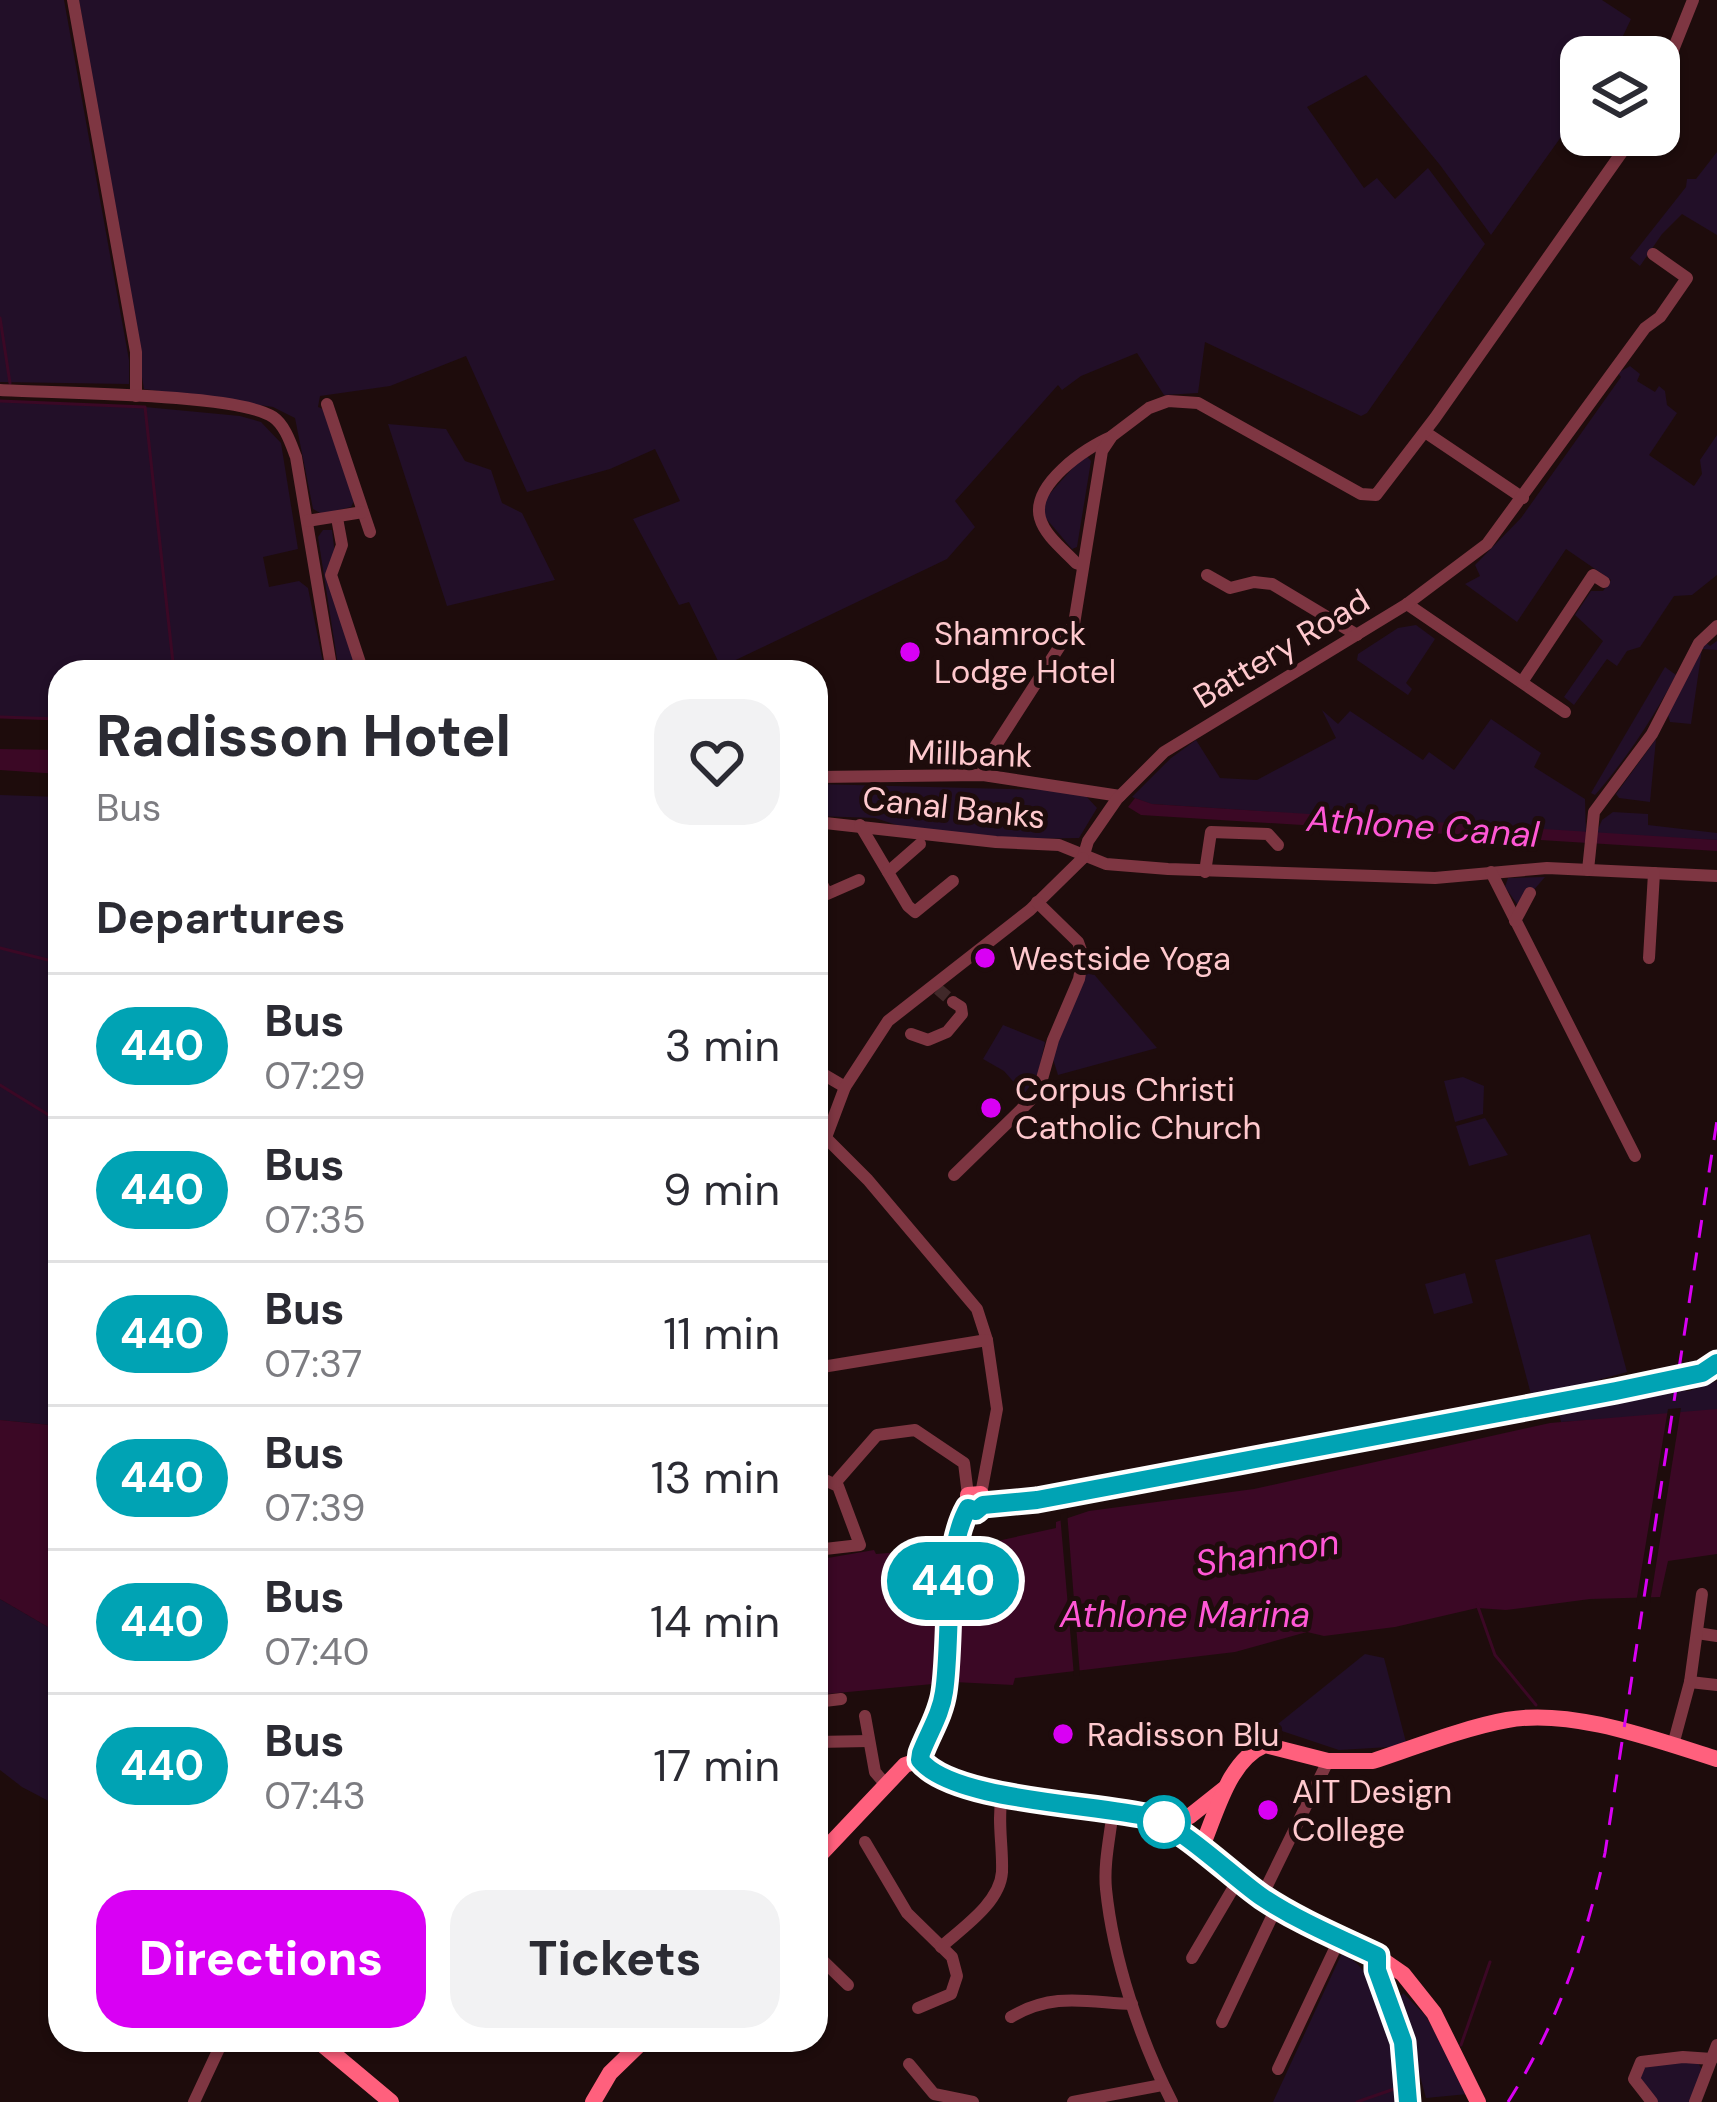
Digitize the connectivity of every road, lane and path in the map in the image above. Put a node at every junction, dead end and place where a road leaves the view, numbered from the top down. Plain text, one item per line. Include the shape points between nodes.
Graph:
1 (73, 0) edge
2 (1694, 0) edge
3 (1679, 36) edge
4 (1620, 156) edge
5 (1653, 254) dead end
6 (0, 390) edge
7 (136, 396) junction
8 (327, 404) dead end
9 (1425, 432) junction
10 (1112, 436) junction
11 (1523, 498) junction
12 (363, 512) junction
13 (338, 518) junction
14 (308, 521) junction
15 (370, 532) dead end
16 (1082, 565) junction
17 (1207, 575) dead end
18 (1604, 582) dead end
19 (1407, 604) junction
20 (1717, 626) edge
21 (1358, 635) junction
22 (330, 660) edge
23 (359, 660) edge
24 (1522, 682) junction
25 (1565, 712) dead end
26 (983, 775) junction
27 (828, 777) edge
28 (1115, 802) junction
29 (828, 823) edge
30 (860, 825) junction
31 (920, 844) dead end
32 (1278, 845) dead end
33 (1083, 858) junction
34 (1588, 869) junction
35 (888, 872) junction
36 (1205, 872) junction
37 (1491, 872) junction
38 (1654, 873) junction
39 (1717, 876) edge
40 (859, 880) dead end
41 (953, 881) dead end
42 (1530, 893) dead end
43 (828, 895) edge
44 (1037, 902) junction
45 (1515, 921) junction
46 (1649, 958) dead end
47 (953, 1002) dead end
48 (902, 1025) junction
49 (828, 1077) edge
50 (845, 1087) junction
51 (828, 1130) edge
52 (828, 1139) edge
53 (1635, 1156) dead end
54 (954, 1174) dead end
55 (987, 1340) junction
56 (828, 1366) edge
57 (1709, 1368) edge
58 (828, 1480) edge
59 (835, 1483) junction
60 (975, 1501) junction
61 (828, 1549) edge
62 (1702, 1594) dead end
63 (1697, 1634) junction
64 (1717, 1636) edge
65 (1690, 1682) junction
66 (1717, 1685) edge
67 (841, 1699) dead end
68 (828, 1701) edge
69 (865, 1715) dead end
70 (828, 1742) edge
71 (869, 1742) junction
72 (1673, 1745) junction
73 (1717, 1759) edge
74 (920, 1760) junction
75 (1328, 1761) junction
76 (887, 1786) junction
77 (1226, 1787) junction
78 (1002, 1794) junction
79 (1111, 1825) dead end
80 (1171, 1825) junction
81 (865, 1842) dead end
82 (828, 1845) edge
83 (1200, 1851) junction
84 (1238, 1880) junction
85 (1269, 1901) junction
86 (1340, 1938) junction
87 (941, 1946) junction
88 (1377, 1956) junction
89 (1192, 1958) dead end
90 (828, 1966) edge
91 (848, 1985) dead end
92 (1132, 2004) junction
93 (918, 2008) dead end
94 (1012, 2017) dead end
95 (1222, 2022) dead end
96 (218, 2052) edge
97 (331, 2052) edge
98 (632, 2052) edge
99 (1714, 2052) edge
100 (910, 2064) dead end
101 (1278, 2069) dead end
102 (1162, 2085) junction
103 (385, 2100) edge
104 (194, 2102) edge
105 (593, 2102) edge
106 (974, 2102) edge
107 (1073, 2102) edge
108 (1172, 2102) edge
109 (1408, 2102) edge
110 (1478, 2102) edge
111 (1652, 2102) edge
112 (1696, 2102) edge

1 - 7 street via 136,352
2 - 3 street
4 - 9 street
5 - 11 street, Battery Road via 1687,278
6 - 7 street
7 - 14 street via 242,406 273,417 296,457
8 - 12 street
9 - 10 street via 1369,497 1192,401 1160,402
9 - 11 street
10 - 16 street via 1098,460
10 - 16 street via 1075,456 1041,496 1046,531
11 - 19 street, Battery Road via 1487,544
12 - 13 street
12 - 15 street
13 - 14 street
13 - 23 street via 342,545 331,575
14 - 22 street
16 - 26 street via 1072,627
17 - 21 street via 1230,588 1264,581
18 - 24 street via 1593,575
19 - 21 street, Battery Road
19 - 24 street
20 - 34 street via 1594,812
21 - 28 street, Battery Road via 1180,740
24 - 25 street
26 - 27 street, Millbank
26 - 28 street, Millbank
28 - 33 street, Battery Road
29 - 30 street, Canal Banks
30 - 33 street, Canal Banks via 1059,845
30 - 35 street
31 - 35 street, Canal Banks
32 - 36 street via 1271,835 1210,832
33 - 36 street, Canal Banks
33 - 44 street, Battery Road
34 - 37 street, Canal Banks
34 - 38 street, Canal Banks
35 - 41 street via 915,912
36 - 37 street, Canal Banks
37 - 45 street
38 - 39 street, Canal Banks
38 - 46 street
40 - 43 street
42 - 45 street
44 - 48 street, Battery Road
44 - 54 street via 1076,938 1081,972 1038,1093
45 - 53 street
47 - 48 street via 962,1014 947,1032 928,1040
48 - 50 street, Battery Road via 876,1036
49 - 50 street
50 - 51 street, Battery Road
52 - 55 street via 972,1299
55 - 56 street
55 - 60 street via 997,1409
57 - 60 street via 1037,1500
58 - 59 street
59 - 60 street via 877,1435 916,1430 964,1463
59 - 61 street via 860,1545
60 - 74 street via 956,1543 944,1696
62 - 63 street
63 - 64 street
63 - 65 street
65 - 66 street
65 - 72 street
67 - 68 street
69 - 71 street
70 - 71 street
71 - 76 street via 874,1772
72 - 73 street
72 - 75 street via 1615,1728 1507,1719 1372,1761
74 - 76 street
74 - 78 street via 935,1776
75 - 77 street via 1265,1745 1247,1755
75 - 85 street
76 - 82 street
77 - 80 street
77 - 83 street
78 - 80 street
78 - 87 street via 1001,1880
79 - 92 street via 1105,1873
80 - 83 street
81 - 87 street via 907,1913
83 - 84 street
84 - 85 street
84 - 89 street
85 - 86 street
85 - 95 street
86 - 88 street
86 - 101 street
87 - 93 street via 955,1963 955,1986
88 - 109 street via 1403,2042
88 - 110 street via 1434,2013
90 - 91 street
92 - 94 street via 1078,1997
92 - 102 street
96 - 104 street
97 - 103 street
98 - 105 street
99 - 111 street via 1639,2064 1634,2078
99 - 112 street
100 - 106 street via 934,2094
102 - 107 street
102 - 108 street

